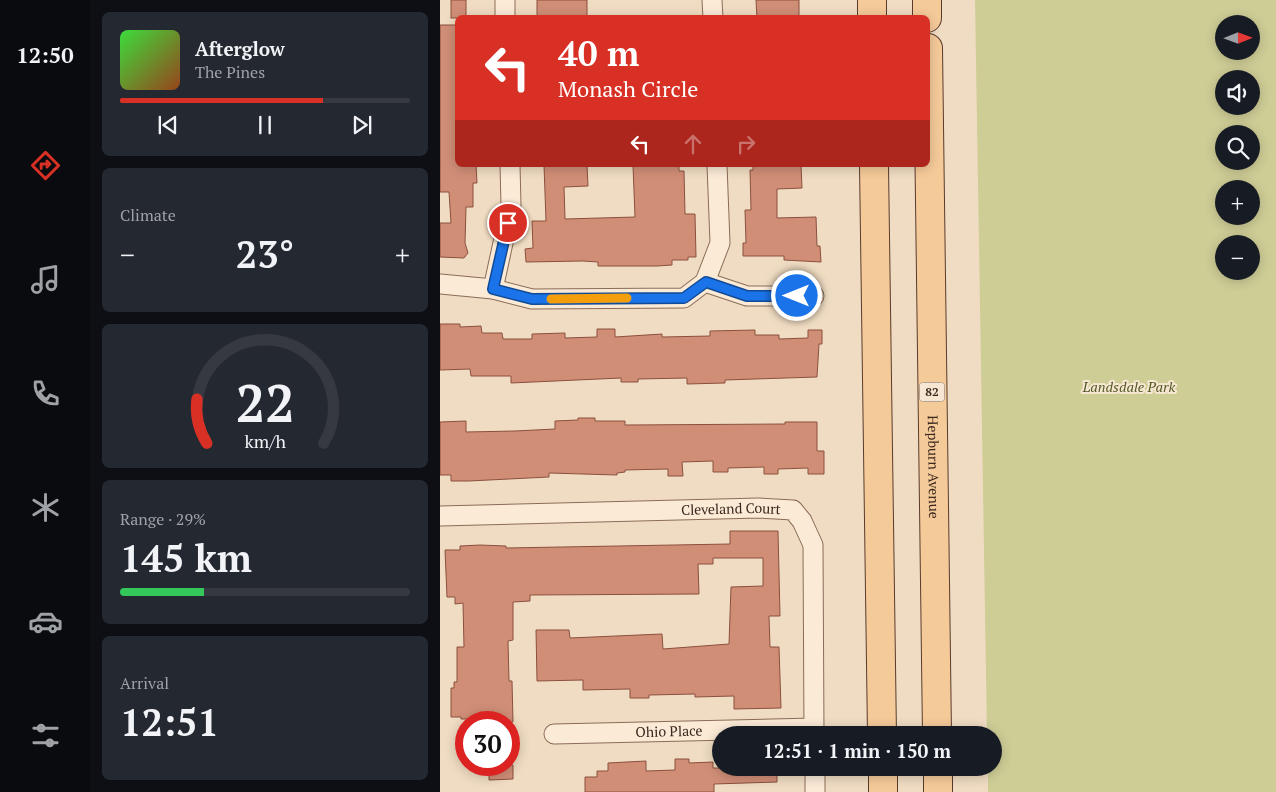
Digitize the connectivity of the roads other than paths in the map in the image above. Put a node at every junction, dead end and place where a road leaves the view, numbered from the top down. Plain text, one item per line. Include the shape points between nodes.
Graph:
1 (505, 0) edge
2 (712, 0) edge
3 (872, 0) edge
4 (927, 0) edge
5 (505, 15) edge
6 (713, 15) edge
7 (872, 15) edge
8 (927, 15) edge
9 (510, 167) edge
10 (717, 167) edge
11 (874, 167) edge
12 (930, 167) edge
13 (706, 282) junction
14 (440, 284) edge
15 (493, 289) junction
16 (814, 296) dead end
17 (440, 516) edge
18 (814, 726) edge
19 (882, 726) edge
20 (937, 726) edge
21 (712, 733) edge
22 (554, 734) dead end
23 (814, 776) edge
24 (883, 776) edge
25 (938, 776) edge
26 (815, 792) edge
27 (883, 792) edge
28 (938, 792) edge

1 - 5 street
2 - 6 street
3 - 7 main road
4 - 8 main road
9 - 15 street via 511,206
10 - 13 street via 720,243
11 - 19 main road
12 - 20 main road, Hepburn Avenue / 82
13 - 15 street via 684,298 532,299
13 - 16 street via 747,296
14 - 15 street
17 - 18 street, Cleveland Court via 759,508 793,510 813,545
21 - 22 street, Ohio Place
23 - 26 street
24 - 27 main road
25 - 28 main road

